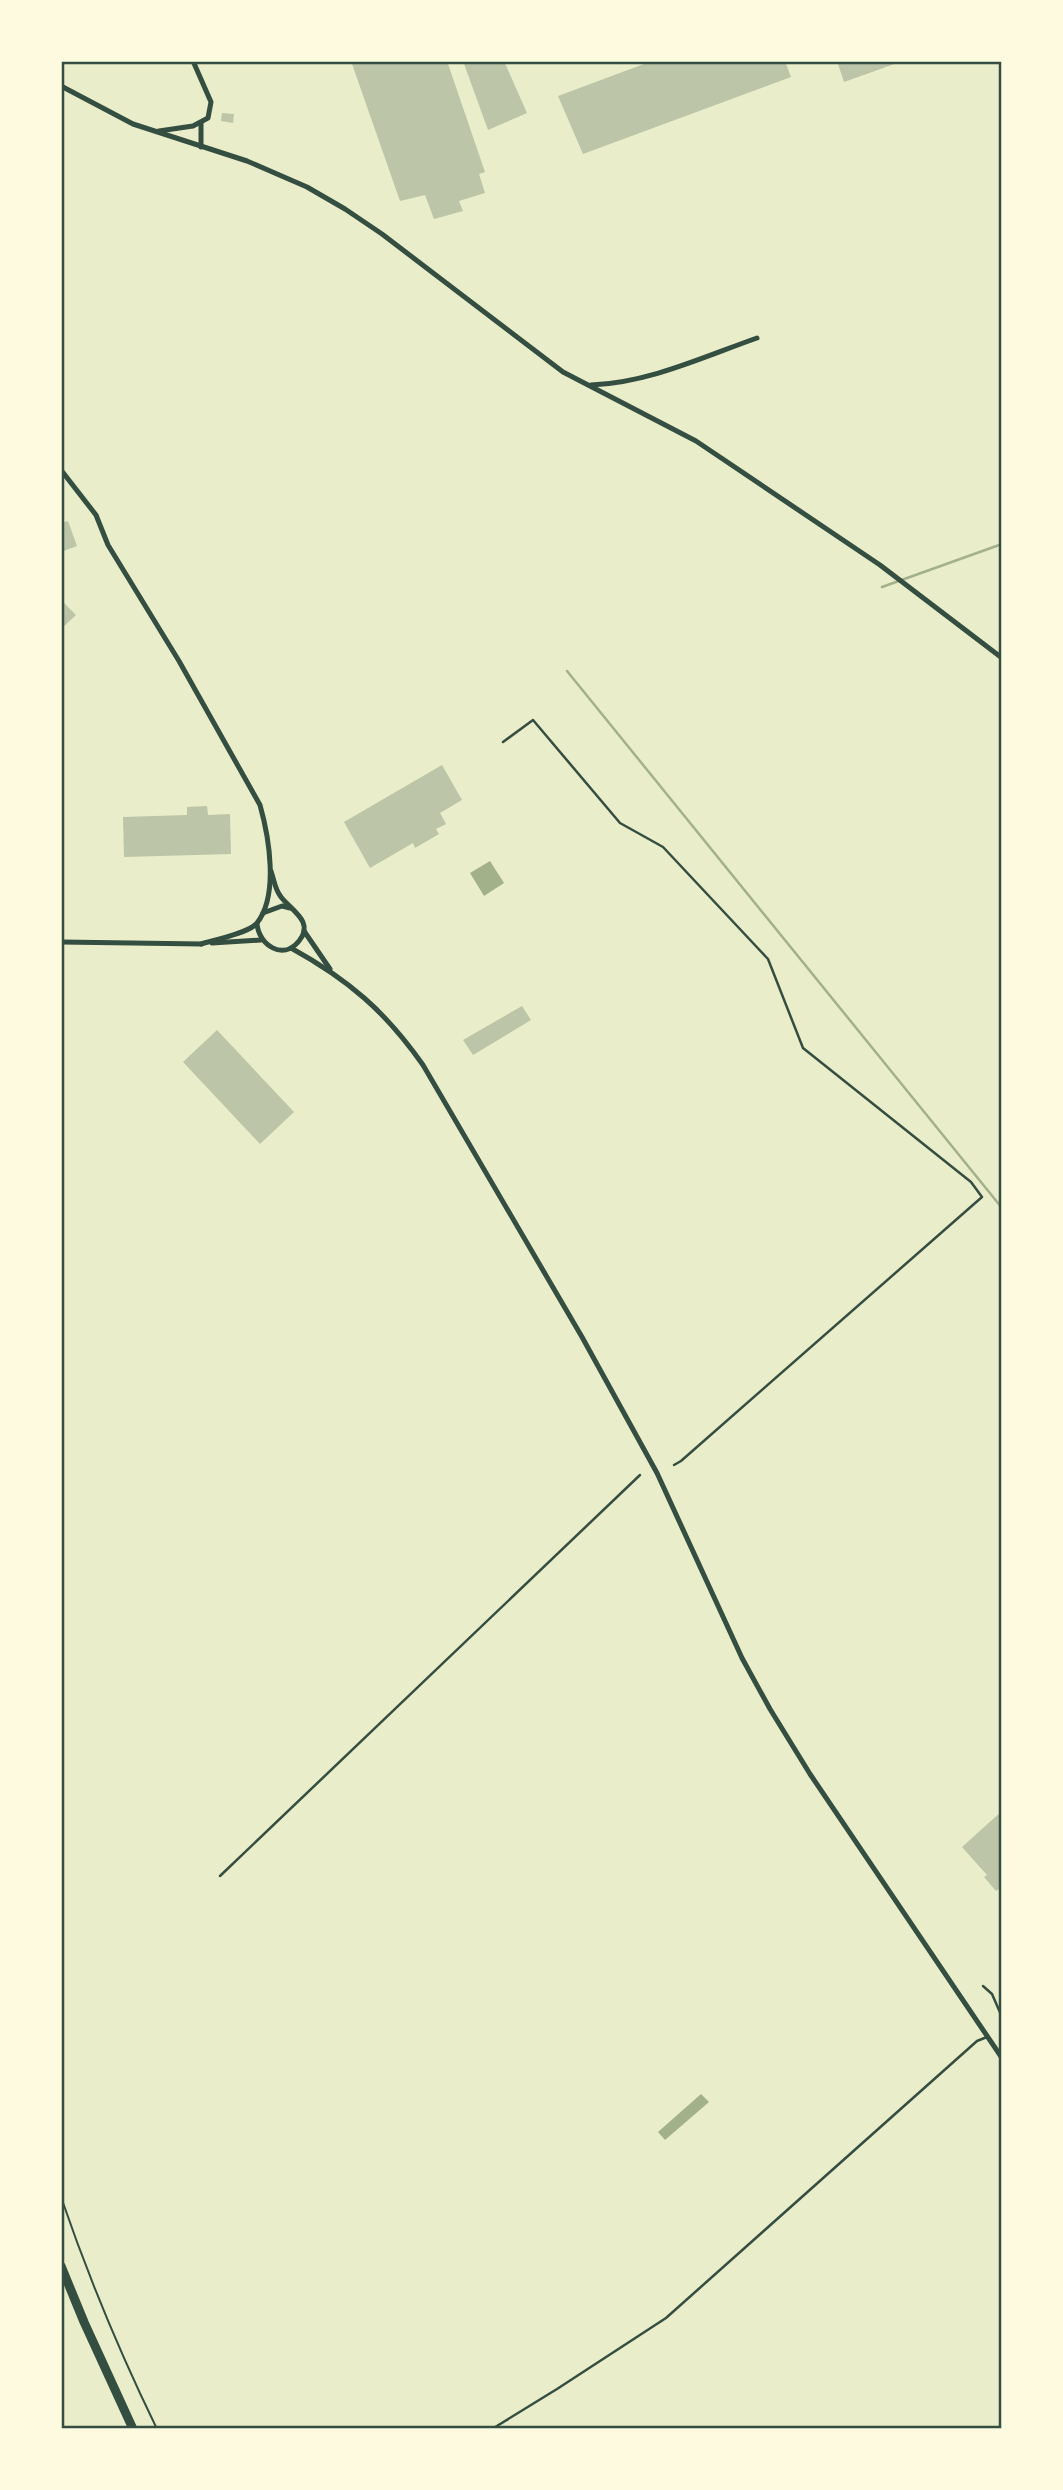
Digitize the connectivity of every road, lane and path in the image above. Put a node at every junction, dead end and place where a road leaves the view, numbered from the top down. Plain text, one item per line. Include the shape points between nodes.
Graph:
1 (194, 62) edge
2 (61, 86) edge
3 (201, 123) junction
4 (155, 131) junction
5 (201, 147) junction
6 (757, 338) dead end
7 (588, 385) junction
8 (61, 470) edge
9 (1002, 658) edge
10 (503, 742) dead end
11 (270, 865) junction
12 (291, 908) junction
13 (263, 914) junction
14 (257, 924) junction
15 (304, 931) junction
16 (261, 940) junction
17 (61, 942) edge
18 (201, 944) junction
19 (291, 948) junction
20 (334, 974) junction
21 (674, 1465) dead end
22 (639, 1475) dead end
23 (220, 1876) dead end
24 (983, 1986) dead end
25 (1002, 2017) edge
26 (987, 2037) junction
27 (1002, 2058) edge
28 (61, 2197) edge
29 (61, 2266) edge
30 (133, 2429) edge
31 (157, 2429) edge
32 (492, 2429) edge

1 - 3 street via 211,102 208,118
2 - 4 street
3 - 4 street
3 - 5 street
4 - 5 street
5 - 7 street via 247,161 345,209 563,372
6 - 7 street via 618,384
7 - 9 street via 696,441 880,565
8 - 11 street via 96,515 108,545 260,805
10 - 21 lane via 533,720 620,823 663,848 768,960 803,1048 971,1182 982,1197
11 - 12 street via 279,895
11 - 13 street
12 - 13 street via 282,906
12 - 15 street via 303,920
13 - 14 street
14 - 16 street
14 - 18 street
15 - 19 street
15 - 20 street
16 - 18 street
16 - 19 street via 273,949
17 - 18 street
19 - 20 street
20 - 26 street via 372,1003 423,1065 657,1474 742,1658 771,1709
22 - 23 lane
24 - 25 lane
26 - 27 street
26 - 32 lane via 891,2115 666,2318
28 - 31 path via 84,2264
29 - 30 main road

